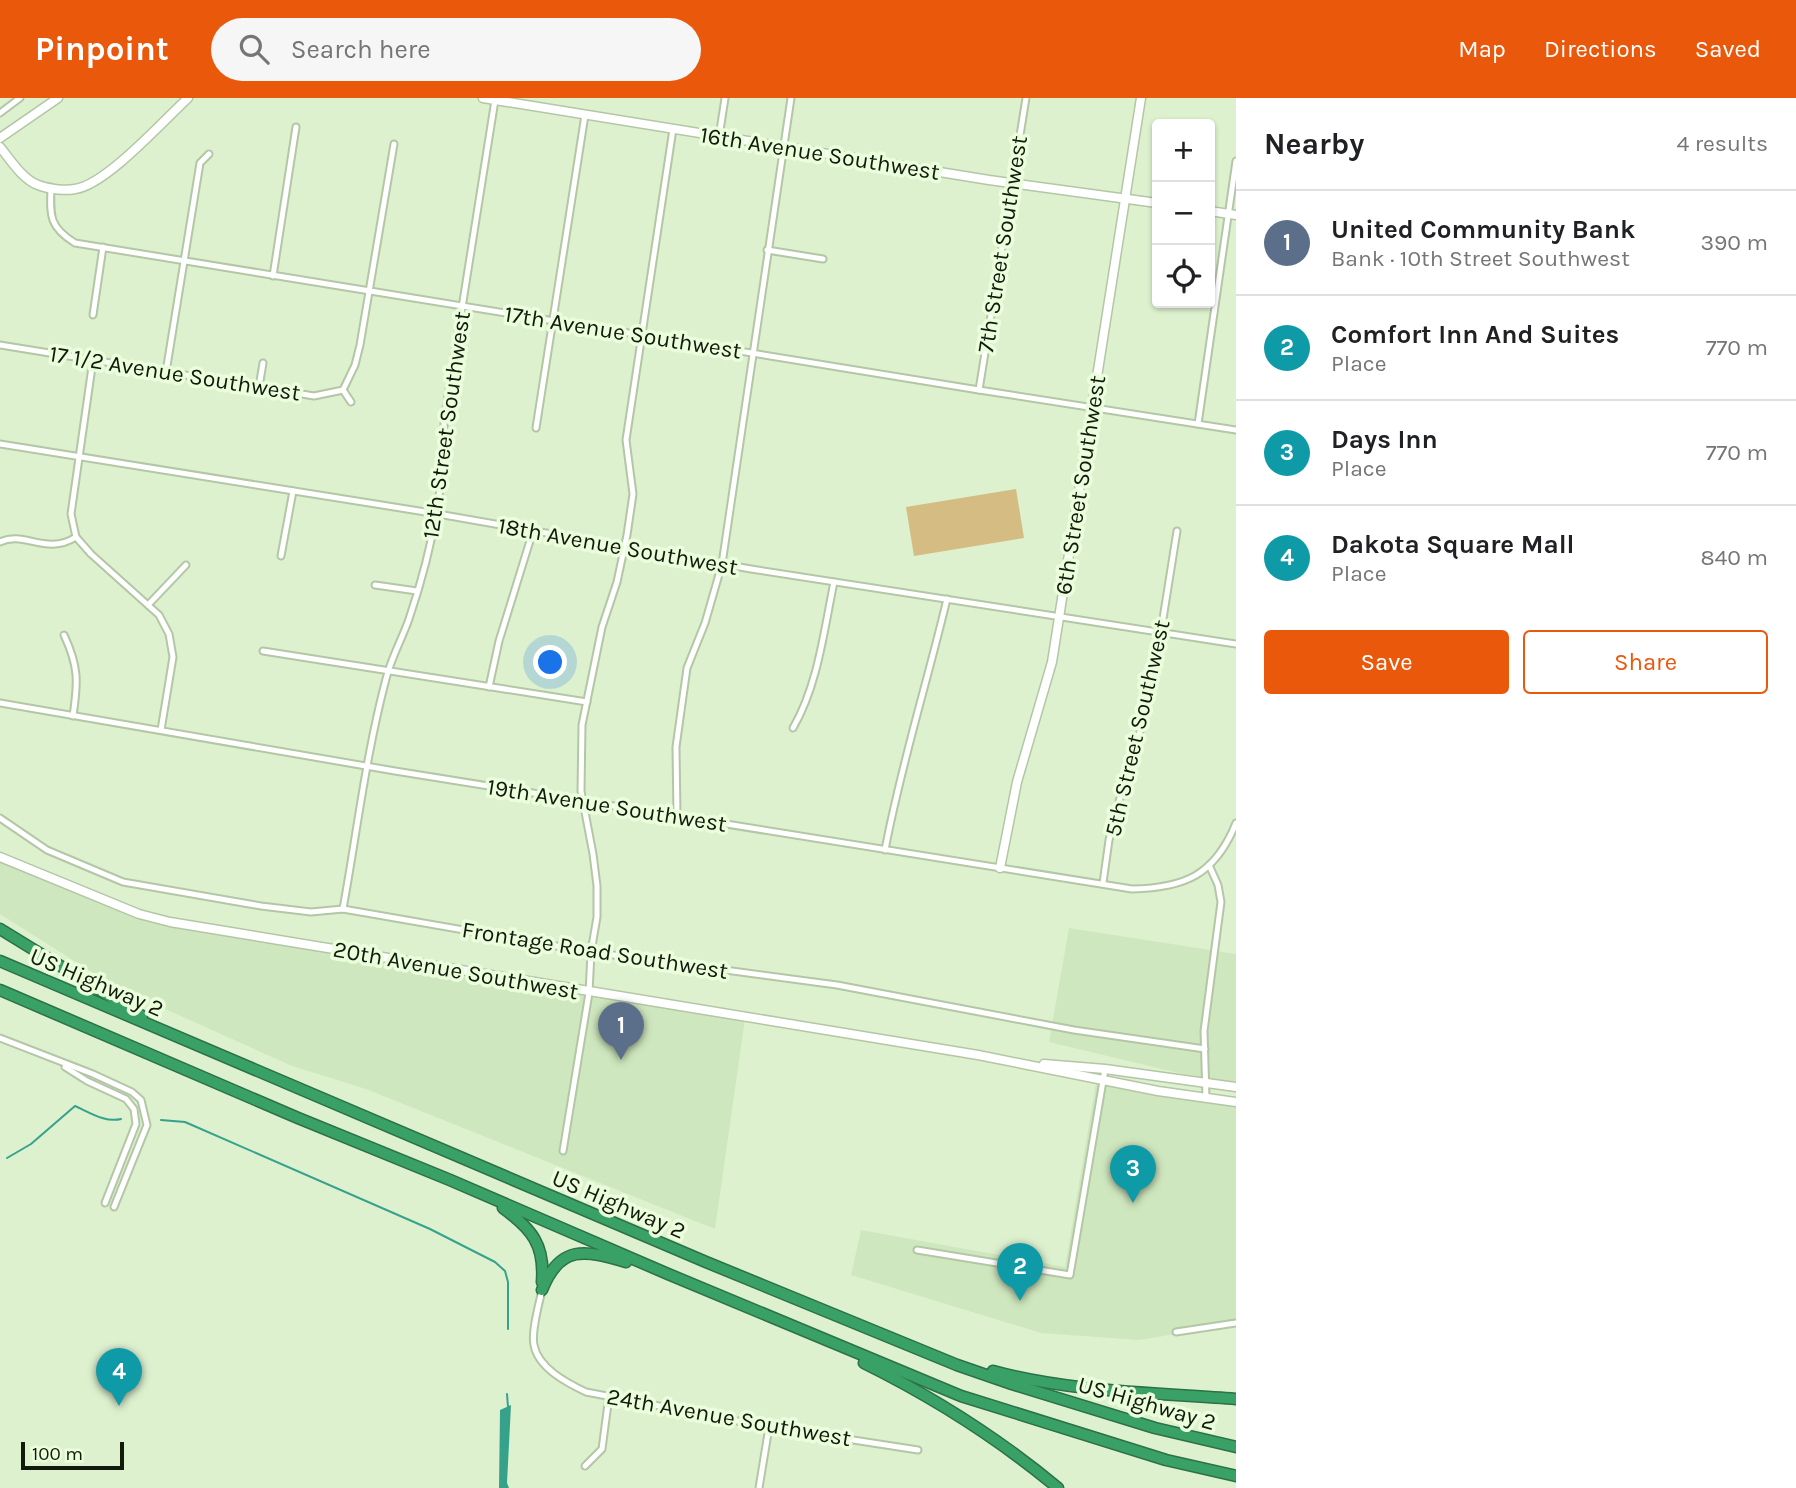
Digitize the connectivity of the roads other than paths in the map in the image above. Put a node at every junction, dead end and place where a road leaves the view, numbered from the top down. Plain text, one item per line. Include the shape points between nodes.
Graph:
1 (20, 98) edge
2 (58, 98) edge
3 (188, 98) edge
4 (483, 98) edge
5 (725, 98) edge
6 (791, 98) edge
7 (1026, 98) edge
8 (1141, 98) edge
9 (495, 100) junction
10 (0, 113) edge
11 (585, 115) junction
12 (296, 127) dead end
13 (673, 129) junction
14 (719, 137) junction
15 (0, 138) edge
16 (394, 144) dead end
17 (0, 147) edge
18 (782, 147) junction
19 (209, 154) dead end
20 (1236, 161) edge
21 (1012, 183) junction
22 (51, 187) junction
23 (1125, 198) junction
24 (1152, 202) edge
25 (1232, 214) edge
26 (103, 247) junction
27 (767, 250) junction
28 (823, 259) dead end
29 (184, 261) junction
30 (273, 276) junction
31 (368, 290) junction
32 (462, 306) junction
33 (93, 315) dead end
34 (552, 320) junction
35 (643, 334) junction
36 (0, 345) edge
37 (752, 352) junction
38 (93, 360) junction
39 (264, 363) dead end
40 (166, 372) junction
41 (259, 387) junction
42 (343, 390) junction
43 (979, 390) junction
44 (351, 402) dead end
45 (1093, 408) junction
46 (1198, 424) junction
47 (536, 428) dead end
48 (1236, 430) edge
49 (0, 443) edge
50 (78, 456) junction
51 (293, 491) junction
52 (438, 514) junction
53 (533, 531) junction
54 (1177, 531) dead end
55 (76, 537) junction
56 (0, 542) edge
57 (625, 547) junction
58 (281, 556) dead end
59 (722, 564) junction
60 (186, 565) dead end
61 (834, 582) junction
62 (375, 585) dead end
63 (417, 591) junction
64 (947, 599) junction
65 (148, 605) junction
66 (1059, 616) junction
67 (1161, 632) junction
68 (64, 635) dead end
69 (1236, 644) edge
70 (263, 651) dead end
71 (388, 671) junction
72 (489, 687) junction
73 (587, 702) junction
74 (0, 703) edge
75 (74, 716) junction
76 (793, 728) dead end
77 (161, 730) junction
78 (368, 767) junction
79 (583, 801) junction
80 (677, 816) junction
81 (0, 818) edge
82 (1236, 823) edge
83 (885, 850) junction
84 (0, 857) edge
85 (1209, 865) junction
86 (1000, 868) junction
87 (1102, 883) junction
88 (343, 909) junction
89 (0, 929) edge
90 (591, 952) junction
91 (0, 961) edge
92 (0, 990) edge
93 (589, 993) junction
94 (0, 1038) edge
95 (198, 1047) junction
96 (1205, 1049) junction
97 (1005, 1060) junction
98 (56, 1061) junction
99 (1105, 1069) junction
100 (1104, 1080) junction
101 (1205, 1083) junction
102 (1236, 1087) edge
103 (1206, 1098) junction
104 (1236, 1102) edge
105 (564, 1151) dead end
106 (485, 1195) junction
107 (105, 1203) dead end
108 (114, 1207) dead end
109 (917, 1250) dead end
110 (668, 1274) junction
111 (541, 1290) junction
112 (1236, 1323) edge
113 (1176, 1332) dead end
114 (821, 1338) junction
115 (934, 1355) junction
116 (609, 1396) junction
117 (1236, 1399) edge
118 (769, 1427) junction
119 (1236, 1447) edge
120 (918, 1450) dead end
121 (585, 1466) dead end
122 (1236, 1476) edge
123 (759, 1488) edge
124 (1059, 1488) edge

1 - 10 street
2 - 15 street
3 - 22 street via 102,178 77,189
4 - 9 street, 16th Avenue Southwest
5 - 14 street
6 - 18 street
7 - 21 street, 7th Street Southwest
8 - 23 street, 6th Street Southwest
9 - 11 street, 16th Avenue Southwest
9 - 32 street, 12th Street Southwest
11 - 13 street, 16th Avenue Southwest
11 - 34 street
12 - 30 street
13 - 14 street, 16th Avenue Southwest
13 - 35 street
14 - 18 street, 16th Avenue Southwest
16 - 31 street
17 - 22 street via 36,184
18 - 21 street, 16th Avenue Southwest
18 - 27 street
19 - 29 street via 200,163
20 - 25 street
21 - 23 street, 16th Avenue Southwest
21 - 43 street, 7th Street Southwest
22 - 26 street, 17th Avenue Southwest via 50,211 59,233 75,243
23 - 24 street, 16th Avenue Southwest
23 - 45 street, 6th Street Southwest
25 - 46 street
26 - 29 street, 17th Avenue Southwest
26 - 33 street
27 - 28 street
27 - 37 street
29 - 30 street, 17th Avenue Southwest
29 - 40 street
30 - 31 street, 17th Avenue Southwest
31 - 32 street, 17th Avenue Southwest
31 - 42 street via 360,345
32 - 34 street, 17th Avenue Southwest
32 - 52 street, 12th Street Southwest via 443,421
34 - 35 street, 17th Avenue Southwest
34 - 47 street
35 - 37 street, 17th Avenue Southwest
35 - 57 street via 626,440 633,494
36 - 38 street, 17 1/2 Avenue Southwest
37 - 43 street, 17th Avenue Southwest
37 - 59 street
38 - 40 street, 17 1/2 Avenue Southwest
38 - 50 street
39 - 41 street
40 - 41 street, 17 1/2 Avenue Southwest
41 - 42 street, 17 1/2 Avenue Southwest via 314,396
42 - 44 street
43 - 45 street, 17th Avenue Southwest
45 - 46 street, 17th Avenue Southwest
45 - 66 street, 6th Street Southwest
46 - 48 street, 17th Avenue Southwest
49 - 50 street, 18th Avenue Southwest
50 - 51 street, 18th Avenue Southwest
50 - 55 street via 71,514
51 - 52 street, 18th Avenue Southwest
51 - 58 street
52 - 53 street, 18th Avenue Southwest
52 - 63 street, 12th Street Southwest
53 - 57 street, 18th Avenue Southwest
53 - 72 street
54 - 67 street, 5th Street Southwest
55 - 56 street via 59,545 15,539
55 - 65 street
57 - 59 street, 18th Avenue Southwest
57 - 73 street
59 - 61 street, 18th Avenue Southwest
59 - 80 street via 687,668 676,747
60 - 65 street
61 - 64 street, 18th Avenue Southwest
61 - 76 street via 805,708
62 - 63 street
63 - 71 street, 12th Street Southwest
64 - 66 street, 18th Avenue Southwest
64 - 83 street via 896,790
65 - 77 street via 169,634 173,657
66 - 67 street, 18th Avenue Southwest
66 - 86 street, 6th Street Southwest via 1052,662 1017,782
67 - 69 street, 18th Avenue Southwest
67 - 87 street, 5th Street Southwest
68 - 75 street via 78,681
70 - 71 street
71 - 72 street
71 - 78 street, 12th Street Southwest
72 - 73 street
73 - 79 street via 581,752
74 - 75 street, 19th Avenue Southwest
75 - 77 street, 19th Avenue Southwest
77 - 78 street, 19th Avenue Southwest
78 - 79 street, 19th Avenue Southwest
78 - 88 street, 12th Street Southwest
79 - 80 street, 19th Avenue Southwest
79 - 90 street via 597,886
80 - 83 street, 19th Avenue Southwest
81 - 88 street, Frontage Road Southwest via 47,850 123,882 261,906 311,912
82 - 85 street
83 - 86 street, 19th Avenue Southwest
84 - 93 street, 20th Avenue Southwest via 139,914 170,922
85 - 87 street, 19th Avenue Southwest via 1167,887 1132,889
85 - 96 street via 1222,902
86 - 87 street, 19th Avenue Southwest
88 - 90 street, Frontage Road Southwest
89 - 95 highway
90 - 93 street
90 - 96 street, Frontage Road Southwest via 837,985 1074,1030
91 - 95 highway, US Highway 2
92 - 106 highway, US Highway 2
93 - 97 street, 20th Avenue Southwest
93 - 105 street
94 - 98 street
95 - 115 highway, US Highway 2
96 - 101 street
97 - 99 street, 20th Avenue Southwest
97 - 100 street, 20th Avenue Southwest
98 - 107 street via 126,1099 134,1109 136,1124
98 - 108 street via 123,1087 141,1100 147,1125
99 - 100 street
99 - 101 street, 20th Avenue Southwest
100 - 103 street, 20th Avenue Southwest
100 - 109 street via 1070,1275
101 - 102 street, 20th Avenue Southwest
101 - 103 street
103 - 104 street, 20th Avenue Southwest
106 - 110 highway, US Highway 2
106 - 111 highway via 536,1237 542,1256
110 - 111 highway via 599,1254 578,1253 562,1259 549,1272
110 - 114 highway, US Highway 2
111 - 116 street, 24th Avenue Southwest via 533,1343 538,1356 566,1382
112 - 113 street
114 - 122 highway, US Highway 2 via 1007,1412
114 - 124 highway via 936,1402
115 - 117 highway via 1049,1382
115 - 119 highway, US Highway 2 via 1155,1429
116 - 118 street, 24th Avenue Southwest
116 - 121 street via 601,1449
118 - 120 street, 24th Avenue Southwest
118 - 123 street

